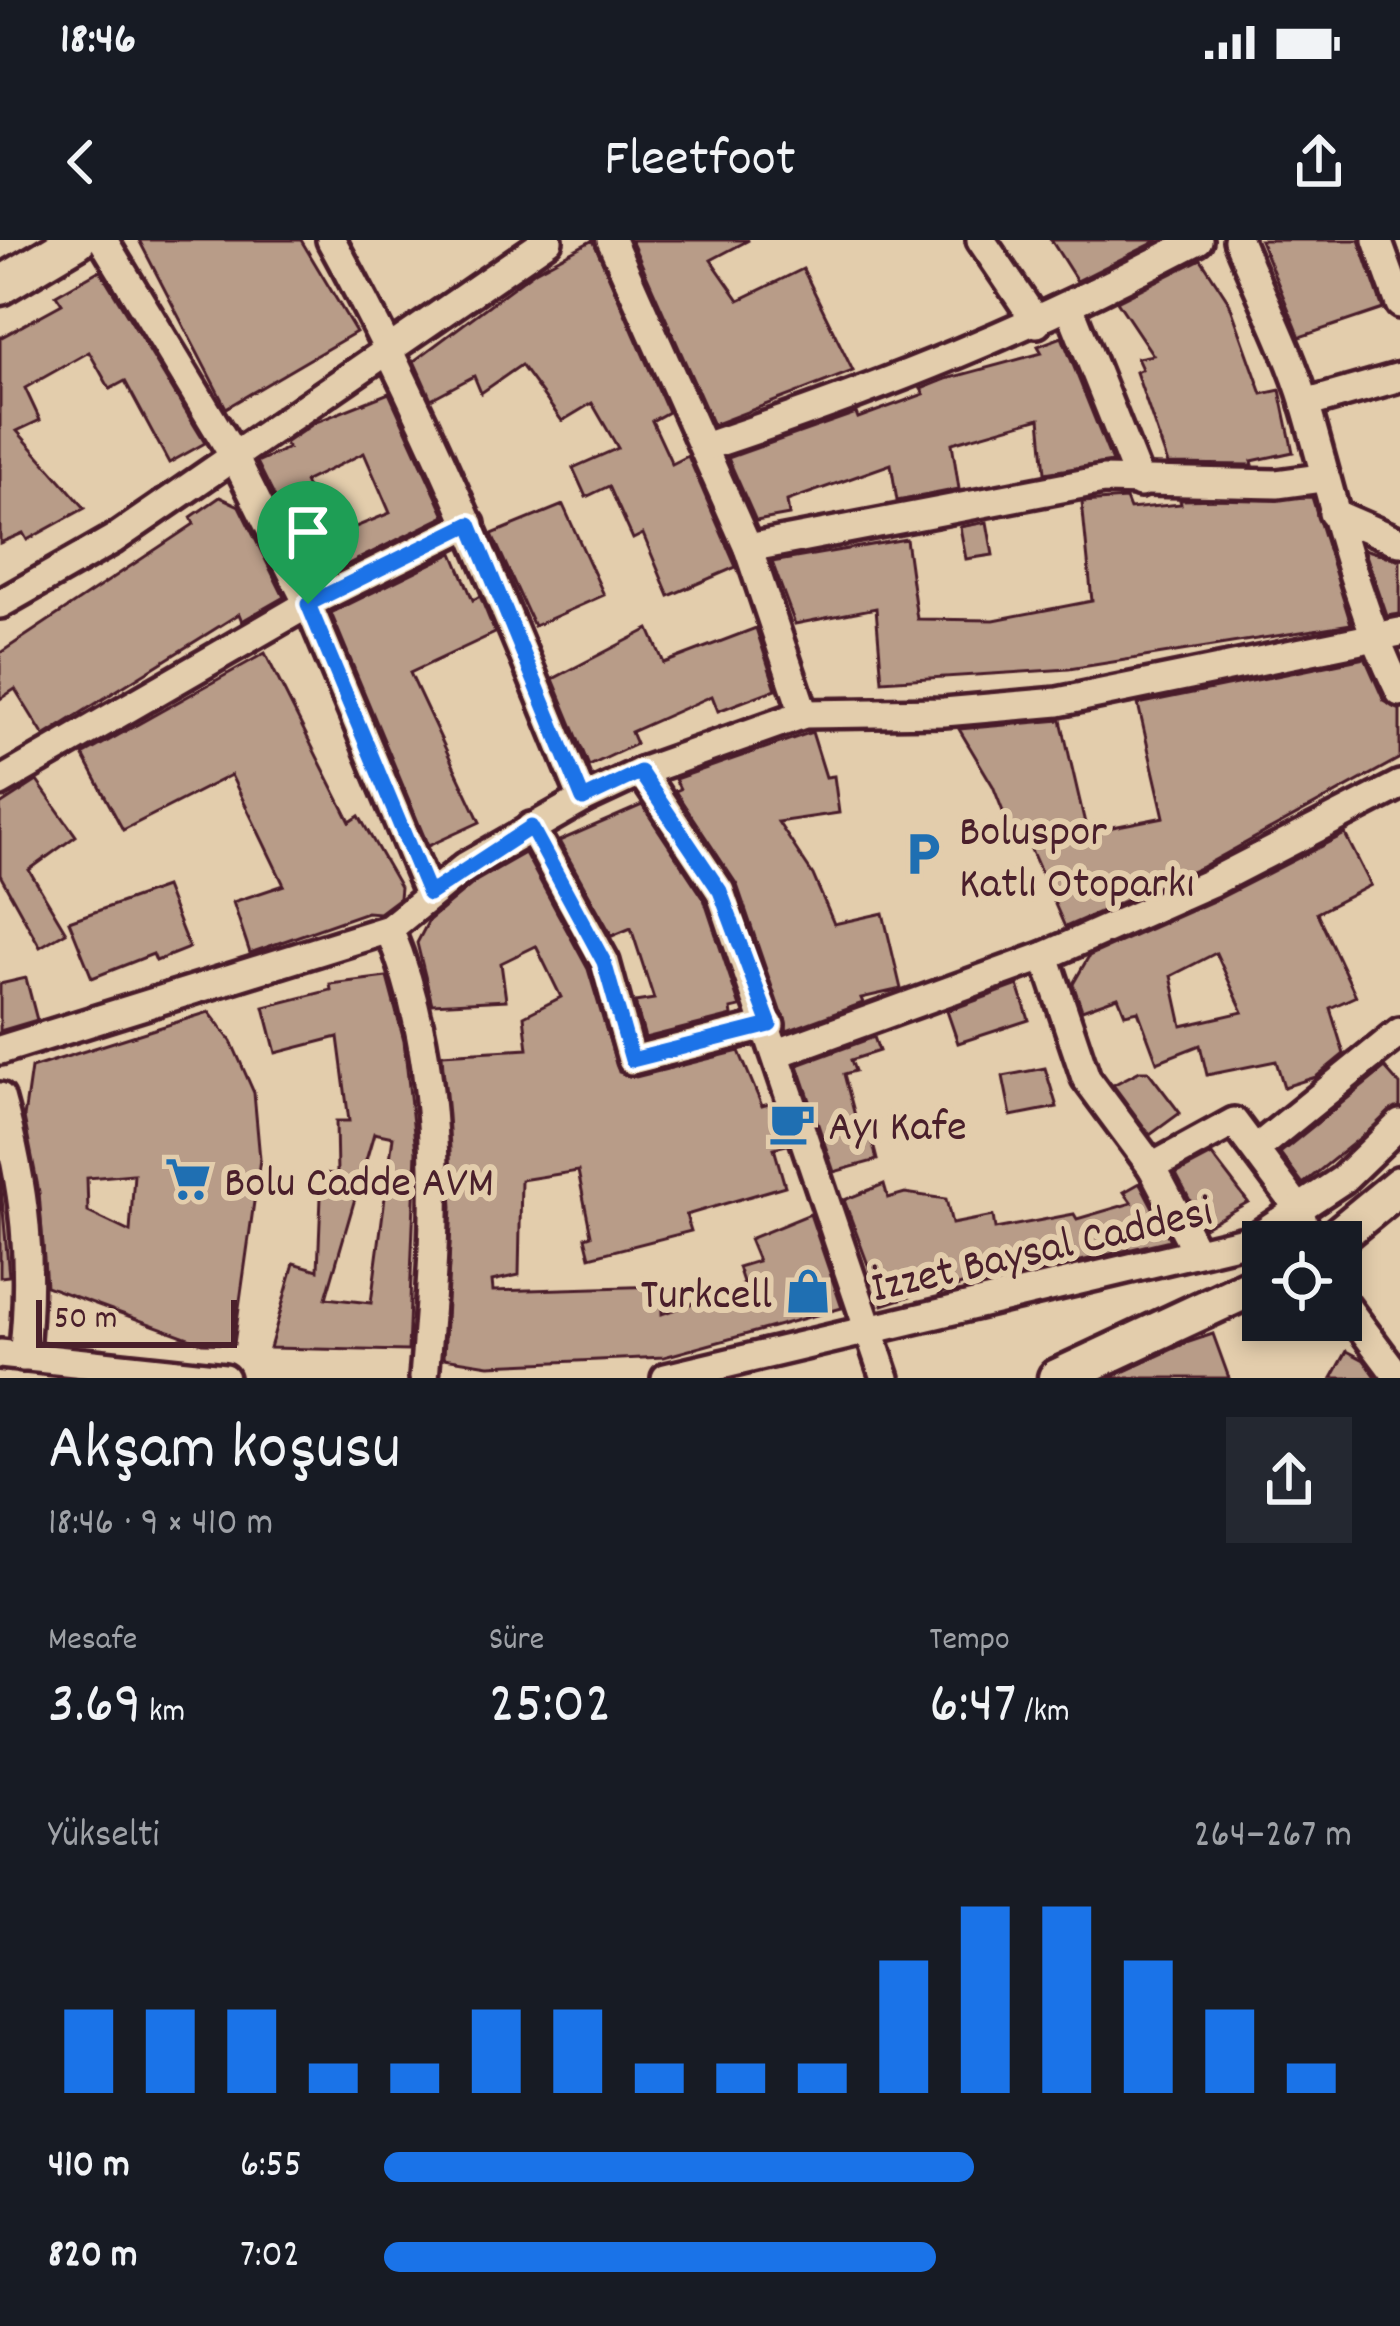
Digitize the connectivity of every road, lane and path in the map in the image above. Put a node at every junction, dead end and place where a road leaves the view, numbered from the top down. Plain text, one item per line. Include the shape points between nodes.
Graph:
1 (76, 240) edge
2 (103, 240) edge
3 (332, 240) edge
4 (548, 240) edge
5 (611, 240) edge
6 (981, 240) edge
7 (1198, 240) edge
8 (1377, 240) edge
9 (1243, 241) edge
10 (0, 286) edge
11 (1400, 304) edge
12 (1070, 308) junction
13 (1037, 323) junction
14 (390, 347) junction
15 (1400, 377) edge
16 (1305, 404) junction
17 (704, 448) junction
18 (236, 458) junction
19 (1322, 478) junction
20 (1140, 483) junction
21 (1333, 513) junction
22 (470, 524) junction
23 (1400, 542) edge
24 (748, 548) junction
25 (0, 604) edge
26 (308, 604) junction
27 (1387, 636) edge
28 (1400, 692) edge
29 (804, 714) junction
30 (640, 772) junction
31 (0, 782) edge
32 (1400, 785) edge
33 (583, 799) junction
34 (531, 827) junction
35 (429, 894) junction
36 (389, 929) junction
37 (1045, 956) junction
38 (770, 1025) junction
39 (1400, 1032) edge
40 (0, 1050) edge
41 (778, 1053) junction
42 (0, 1097) edge
43 (1400, 1124) edge
44 (1257, 1148) junction
45 (1152, 1167) junction
46 (1400, 1184) edge
47 (1299, 1209) junction
48 (1303, 1221) edge
49 (1356, 1221) edge
50 (1196, 1251) junction
51 (1242, 1297) edge
52 (870, 1329) junction
53 (1362, 1330) edge
54 (1362, 1334) edge
55 (1366, 1336) junction
56 (12, 1356) edge
57 (224, 1378) edge
58 (424, 1378) edge
59 (666, 1378) edge
60 (885, 1378) edge
61 (1057, 1378) edge
62 (1400, 1378) edge

1 - 10 main road
2 - 18 street
3 - 14 street
4 - 14 street
5 - 17 street
6 - 13 street
7 - 12 street
8 - 11 street
9 - 16 street
12 - 13 street
12 - 20 street
13 - 17 street
14 - 18 street
14 - 22 street
15 - 16 street
16 - 19 street
17 - 24 street
18 - 25 street
18 - 26 street
19 - 20 street
19 - 21 street
20 - 24 street via 1102,480
21 - 23 street
21 - 27 street
22 - 26 street
22 - 33 street
24 - 29 street
26 - 31 street
26 - 35 street
27 - 28 street
27 - 29 street via 1058,702
29 - 30 street
30 - 33 street
30 - 38 street via 720,891
32 - 37 street
33 - 34 street
34 - 35 street
34 - 38 street via 604,962 632,1060
35 - 36 street
36 - 40 street
36 - 58 street via 414,989 435,1172
37 - 41 street
37 - 45 street via 1085,1078
38 - 41 street
39 - 44 street
41 - 52 street
42 - 56 street via 32,1278
43 - 47 street, İzzet Baysal Caddesi
44 - 45 street via 1234,1122
44 - 47 street
45 - 50 street
46 - 49 main road
47 - 48 street
47 - 50 street, İzzet Baysal Caddesi via 1253,1239
50 - 52 street, İzzet Baysal Caddesi
51 - 61 main road
52 - 59 street, İzzet Baysal Caddesi
52 - 60 street
53 - 55 street
54 - 55 street
55 - 62 street
56 - 57 street

